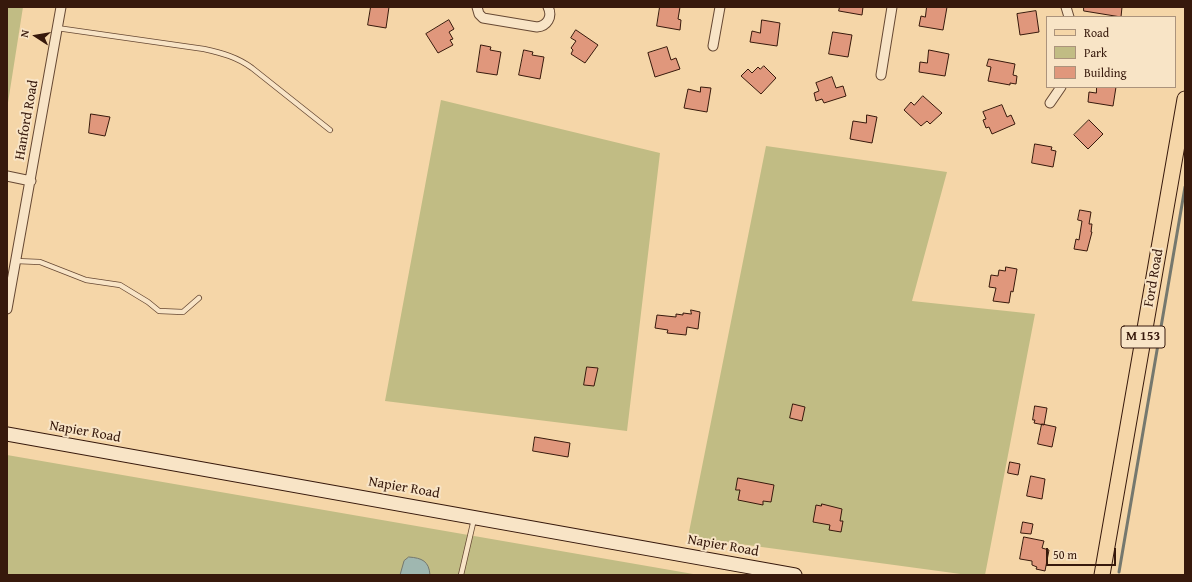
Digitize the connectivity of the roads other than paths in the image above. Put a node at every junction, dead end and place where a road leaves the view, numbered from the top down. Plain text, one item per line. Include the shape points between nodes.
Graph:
1 (61, 7) edge
2 (477, 7) edge
3 (548, 7) edge
4 (720, 7) edge
5 (892, 7) edge
6 (57, 28) junction
7 (713, 46) dead end
8 (881, 75) dead end
9 (1060, 88) edge
10 (1185, 99) edge
11 (1050, 103) dead end
12 (330, 130) dead end
13 (7, 176) edge
14 (31, 181) junction
15 (16, 261) junction
16 (199, 298) dead end
17 (7, 309) edge
18 (7, 434) edge
19 (474, 517) junction
20 (461, 575) edge
21 (795, 575) edge
22 (1102, 575) edge

1 - 6 street, Hanford Road
2 - 3 street via 483,18 536,27 543,25 550,18
4 - 7 street
5 - 8 street
6 - 12 lane via 223,53 239,59 252,68
6 - 14 street, Hanford Road
9 - 11 street
10 - 22 main road, Ford Road / M 153
13 - 14 street
14 - 15 street, Hanford Road
15 - 16 lane via 40,262 86,280 120,285 160,312 183,312
15 - 17 street, Hanford Road
18 - 19 street, Napier Road
19 - 20 lane
19 - 21 street, Napier Road

